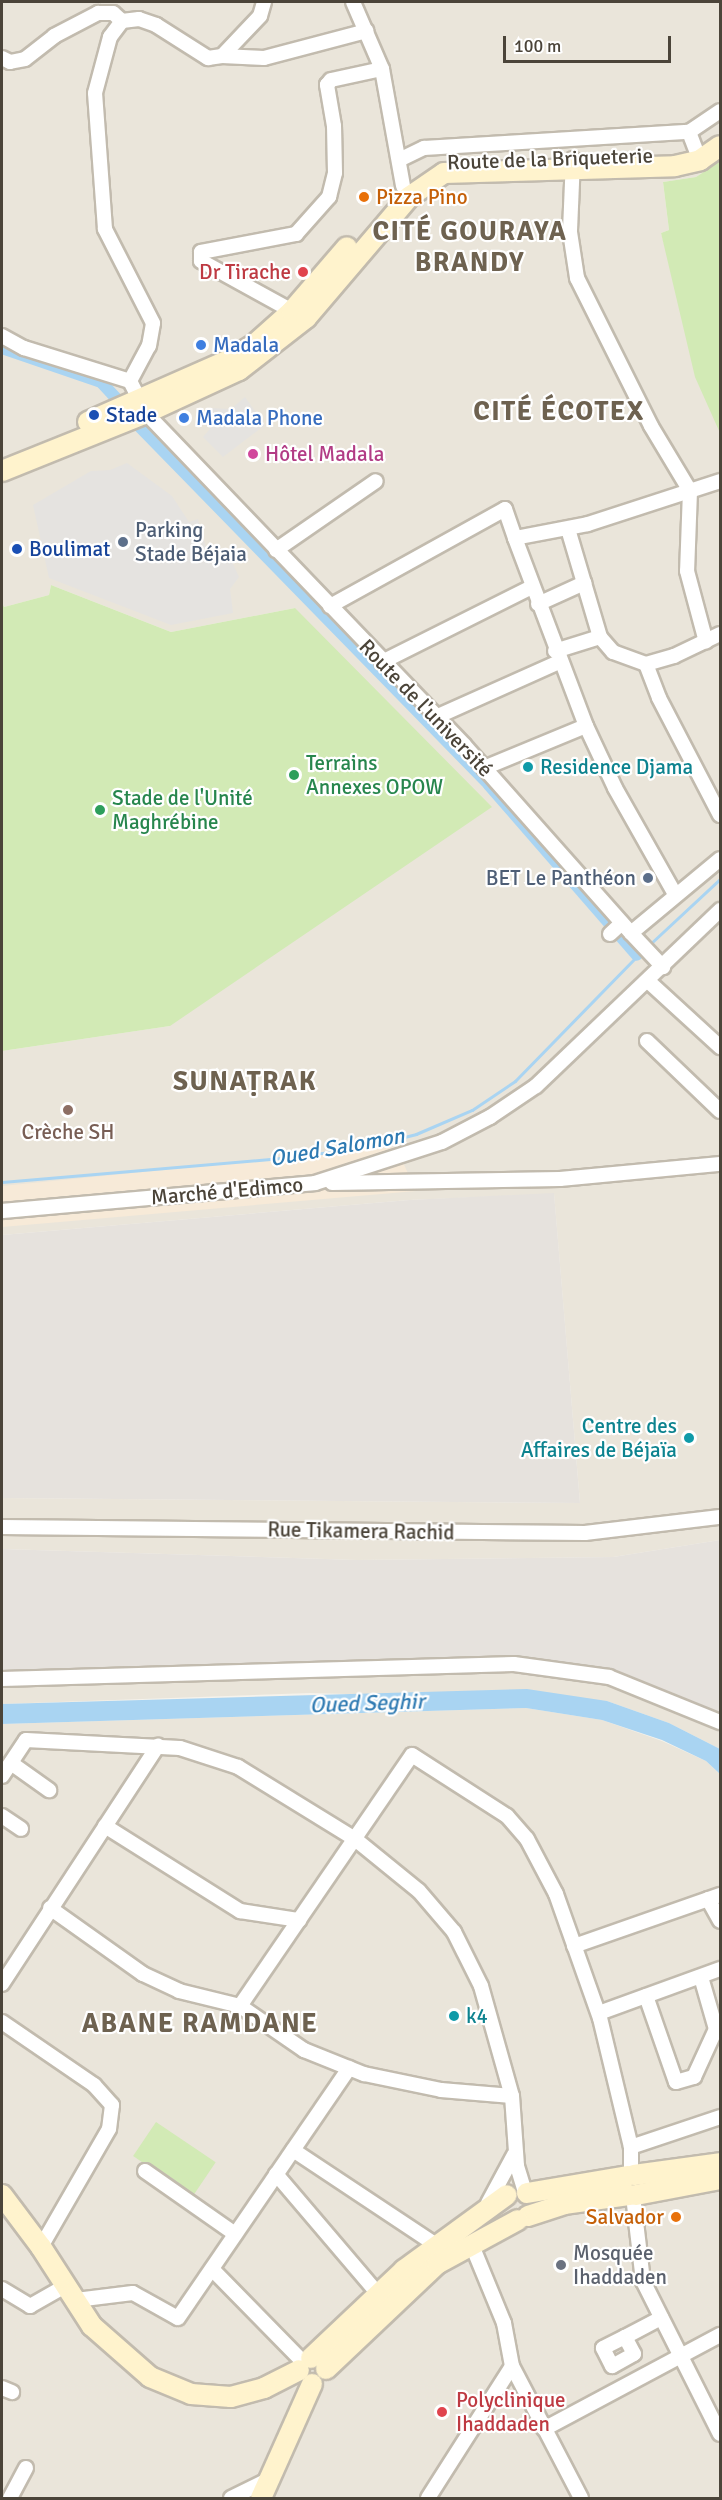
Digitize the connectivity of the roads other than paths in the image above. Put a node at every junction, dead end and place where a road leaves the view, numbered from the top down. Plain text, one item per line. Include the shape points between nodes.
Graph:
1 (264, 2) edge
2 (353, 2) edge
3 (122, 21) junction
4 (366, 31) junction
5 (222, 56) junction
6 (2, 58) edge
7 (381, 69) junction
8 (720, 111) edge
9 (720, 133) edge
10 (720, 146) edge
11 (694, 147) junction
12 (399, 160) junction
13 (573, 165) junction
14 (403, 186) junction
15 (292, 311) junction
16 (2, 336) edge
17 (130, 381) junction
18 (143, 407) junction
19 (2, 459) edge
20 (2, 471) edge
21 (376, 481) dead end
22 (720, 481) edge
23 (690, 491) junction
24 (568, 529) junction
25 (515, 538) junction
26 (276, 549) junction
27 (584, 583) junction
28 (532, 587) junction
29 (538, 604) junction
30 (330, 606) junction
31 (720, 634) edge
32 (600, 637) junction
33 (706, 642) junction
34 (557, 656) junction
35 (382, 662) junction
36 (646, 664) junction
37 (436, 717) junction
38 (586, 726) junction
39 (484, 768) junction
40 (720, 815) edge
41 (720, 859) edge
42 (675, 894) junction
43 (720, 910) edge
44 (621, 929) junction
45 (663, 967) junction
46 (648, 981) junction
47 (647, 1041) dead end
48 (720, 1047) edge
49 (720, 1111) edge
50 (720, 1164) edge
51 (315, 1184) junction
52 (2, 1211) edge
53 (720, 1517) edge
54 (2, 1527) edge
55 (2, 1679) edge
56 (720, 1722) edge
57 (158, 1746) junction
58 (10, 1763) junction
59 (2, 1776) edge
60 (49, 1790) dead end
61 (2, 1816) edge
62 (105, 1826) junction
63 (21, 1829) dead end
64 (355, 1839) junction
65 (714, 1897) edge
66 (50, 1908) junction
67 (299, 1920) junction
68 (720, 1921) edge
69 (574, 1946) junction
70 (720, 1969) edge
71 (701, 1977) junction
72 (2, 1984) edge
73 (646, 1996) junction
74 (240, 2006) junction
75 (599, 2013) junction
76 (2, 2022) edge
77 (349, 2068) junction
78 (512, 2096) junction
79 (720, 2117) edge
80 (631, 2147) junction
81 (292, 2150) junction
82 (515, 2152) junction
83 (720, 2163) edge
84 (145, 2171) dead end
85 (276, 2174) junction
86 (720, 2179) edge
87 (632, 2185) junction
88 (549, 2190) junction
89 (517, 2194) junction
90 (2, 2195) edge
91 (477, 2216) junction
92 (523, 2218) junction
93 (235, 2234) junction
94 (471, 2243) junction
95 (436, 2245) junction
96 (41, 2247) junction
97 (212, 2269) junction
98 (2, 2289) edge
99 (71, 2293) junction
100 (378, 2294) junction
101 (661, 2318) junction
102 (720, 2335) edge
103 (625, 2337) dead end
104 (680, 2357) junction
105 (512, 2366) junction
106 (310, 2368) junction
107 (544, 2429) junction
108 (720, 2434) edge
109 (26, 2468) dead end
110 (270, 2479) junction
111 (10, 2499) edge
112 (231, 2499) edge
113 (261, 2499) edge
114 (428, 2499) edge
115 (581, 2499) edge

1 - 5 street via 260,16
2 - 4 street
3 - 5 street via 147,22 208,58
3 - 6 street via 113,13 98,13 54,36 25,59 10,62
3 - 17 street via 110,37 95,93 105,229 153,323 149,345
4 - 5 street via 264,58
4 - 7 street
7 - 12 street
7 - 15 street via 331,80 327,85 334,126 335,173 329,197 296,234 201,252 201,261
8 - 11 street
9 - 11 street, Route de la Briqueterie
10 - 11 street, Route de la Briqueterie
11 - 12 street via 424,148
11 - 13 street, Route de la Briqueterie via 674,155
12 - 14 street
13 - 14 street, Route de la Briqueterie via 440,161
13 - 18 street, Route de la Briqueterie via 444,173 409,197 287,335 239,370
13 - 23 street via 571,256 577,278 651,426
14 - 15 street, Route de la Briqueterie
15 - 18 street, Route de la Briqueterie via 231,359
16 - 17 street via 24,348
17 - 18 street, Route de l'université
18 - 19 street
18 - 20 street
18 - 26 street, Route de l'université
21 - 26 street
22 - 23 street
23 - 24 street
23 - 33 street via 687,571
24 - 25 street
24 - 27 street
25 - 28 street
25 - 30 street via 506,509
26 - 30 street, Route de l'université
27 - 29 street
27 - 32 street
28 - 29 street
28 - 35 street
29 - 34 street
30 - 35 street, Route de l'université
31 - 33 street
32 - 34 street
32 - 36 street via 613,652
33 - 36 street
34 - 37 street
34 - 38 street
35 - 37 street, Route de l'université
36 - 40 street via 659,698
37 - 39 street, Route de l'université
38 - 39 street
38 - 42 street via 615,788
39 - 44 street, Route de l'université via 511,806
41 - 42 street via 711,871
42 - 44 street
43 - 45 street, Marché d'Edimco
44 - 45 street, Route de l'université
45 - 46 street, Marché d'Edimco
46 - 48 street
46 - 51 street, Marché d'Edimco via 536,1086 490,1117 441,1142
47 - 49 street
50 - 51 street via 560,1179
51 - 52 street, Marché d'Edimco
53 - 54 street, Rue Tikamera Rachid via 585,1533
55 - 56 street via 514,1664 609,1677
57 - 58 street via 26,1740
57 - 62 street
57 - 64 street via 180,1748 238,1767
58 - 59 street
58 - 60 street
61 - 63 street
62 - 66 street
62 - 67 street via 240,1911
64 - 67 street
64 - 69 street via 412,1755 507,1816 527,1839 556,1894
64 - 78 street via 419,1891 454,1932 481,1986
65 - 68 street
65 - 69 street
66 - 72 street
66 - 74 street via 143,1974 179,1990
67 - 74 street
69 - 75 street
70 - 71 street
71 - 73 street
71 - 73 street via 716,2029 694,2077 676,2082
73 - 75 street
74 - 77 street via 304,2050
75 - 80 street
76 - 96 street via 94,2085 112,2105 109,2129
77 - 78 street via 441,2090
77 - 81 street
78 - 82 street
79 - 80 street
80 - 87 street
81 - 85 street
81 - 95 street
82 - 88 street via 528,2182
82 - 89 street
82 - 91 street via 502,2183
83 - 87 street
84 - 93 street
85 - 93 street
85 - 100 street
86 - 87 street
87 - 88 street
87 - 92 street
87 - 101 street via 643,2280
88 - 89 street
89 - 91 street
89 - 92 street via 533,2201
89 - 92 street via 505,2211
90 - 96 street
91 - 95 street
92 - 94 street
93 - 97 street
94 - 105 street via 504,2323
94 - 106 street via 410,2286
95 - 100 street
96 - 99 street
97 - 99 street via 178,2318 133,2293
97 - 106 street
98 - 99 street via 30,2306
99 - 106 street via 92,2326 118,2352 150,2377 177,2390 208,2397 246,2395
100 - 106 street
101 - 103 street
101 - 104 street
102 - 104 street
104 - 107 street
104 - 108 street
105 - 107 street
105 - 114 street
106 - 110 street
107 - 115 street
109 - 111 street
110 - 112 street
110 - 113 street

